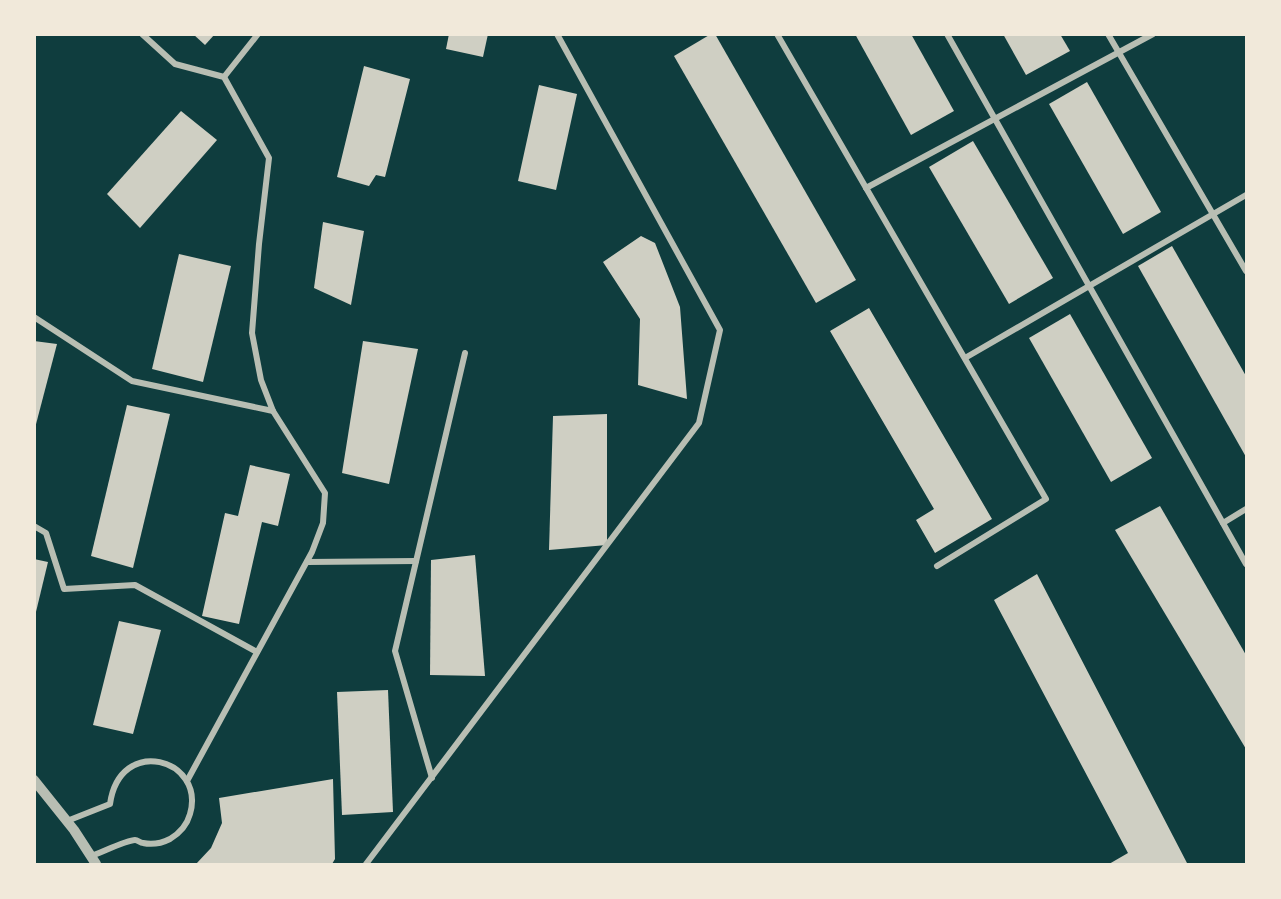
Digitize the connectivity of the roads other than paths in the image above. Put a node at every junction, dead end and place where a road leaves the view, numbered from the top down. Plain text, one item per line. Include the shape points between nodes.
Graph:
1 (142, 34) edge
2 (258, 34) edge
3 (557, 34) edge
4 (777, 34) edge
5 (947, 34) edge
6 (1108, 34) edge
7 (1153, 34) edge
8 (1119, 53) junction
9 (224, 77) junction
10 (995, 119) junction
11 (866, 188) junction
12 (1246, 195) edge
13 (1213, 214) junction
14 (1246, 271) edge
15 (1089, 286) junction
16 (34, 317) edge
17 (465, 353) dead end
18 (965, 358) junction
19 (273, 411) junction
20 (1246, 509) edge
21 (1223, 523) junction
22 (34, 526) edge
23 (416, 561) junction
24 (307, 562) junction
25 (1246, 564) edge
26 (937, 566) dead end
27 (257, 652) junction
28 (432, 778) junction
29 (34, 780) edge
30 (187, 781) junction
31 (67, 821) junction
32 (94, 860) edge
33 (366, 864) edge

1 - 9 street via 175,64
2 - 9 street
3 - 28 street via 720,330 699,423
4 - 11 street
5 - 10 street
6 - 8 street
7 - 8 street
8 - 10 street
8 - 13 street
9 - 19 street via 269,158 252,333 261,380
10 - 11 street
10 - 15 street
11 - 18 street
12 - 13 street
13 - 14 street
13 - 15 street
15 - 18 street
15 - 21 street
16 - 19 street via 132,381
17 - 23 street
18 - 26 street via 1047,500
19 - 24 street via 325,493 323,523
20 - 21 street
21 - 25 street
22 - 27 street via 46,533 64,589 135,585
23 - 24 street
23 - 28 street via 395,651
24 - 27 street
27 - 30 street
28 - 33 street
29 - 31 street
30 - 31 street via 166,764 140,762 118,778 110,804
30 - 32 street via 192,807 178,833 156,844 134,840
31 - 32 street

